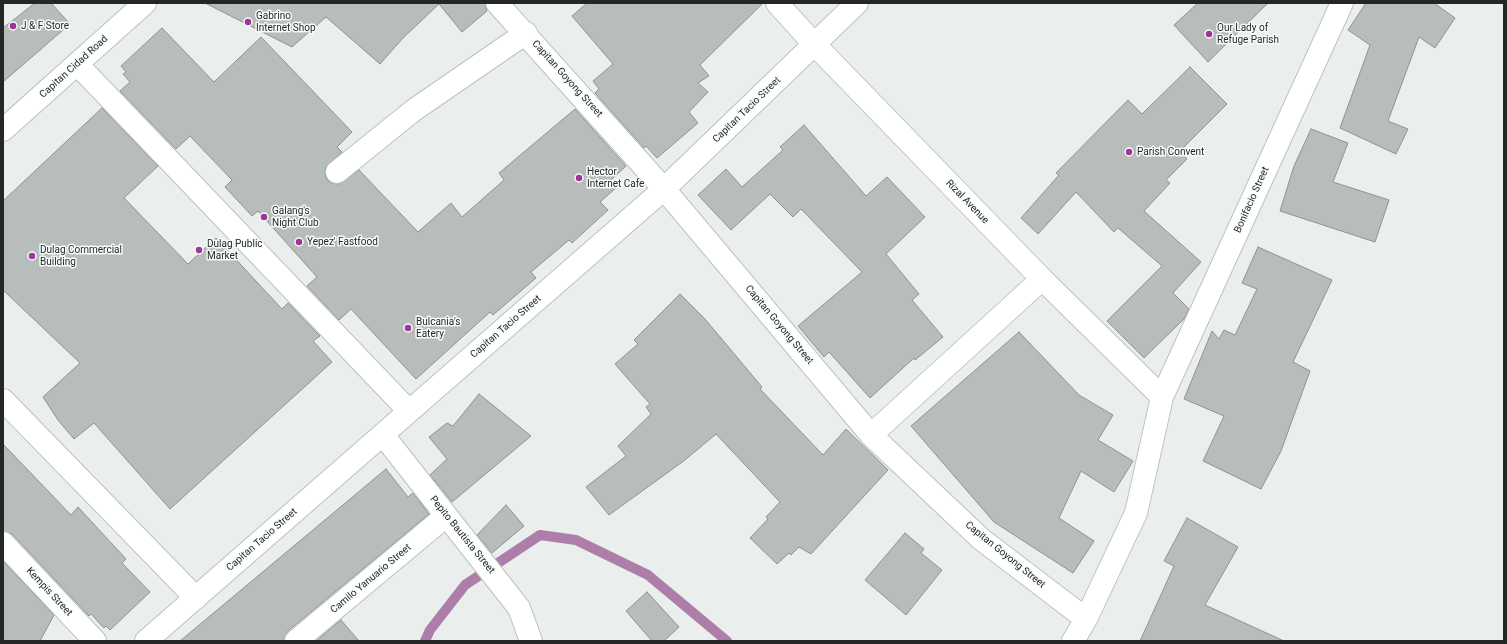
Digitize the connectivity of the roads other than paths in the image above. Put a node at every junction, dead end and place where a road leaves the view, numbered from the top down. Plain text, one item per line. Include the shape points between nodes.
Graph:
1 (145, 3) edge
2 (497, 3) edge
3 (777, 3) edge
4 (857, 3) edge
5 (1342, 3) edge
6 (526, 33) junction
7 (815, 45) junction
8 (77, 64) junction
9 (3, 130) edge
10 (337, 172) dead end
11 (664, 189) junction
12 (1042, 279) junction
13 (1162, 397) junction
14 (3, 400) edge
15 (409, 411) junction
16 (871, 434) junction
17 (382, 435) junction
18 (446, 516) junction
19 (3, 543) edge
20 (196, 598) junction
21 (1086, 619) junction
22 (95, 641) edge
23 (146, 641) edge
24 (296, 641) edge
25 (531, 641) edge
26 (1073, 641) edge

1 - 8 street, Capitan Cidad Road
2 - 6 street, Capitan Goyong Street
3 - 7 street, Rizal Avenue
4 - 7 street, Capitan Tacio Street
5 - 13 street, Bonifacio Street
6 - 10 street via 414,110
6 - 11 street, Capitan Goyong Street
7 - 11 street, Capitan Tacio Street
7 - 12 street, Rizal Avenue
8 - 9 street, Capitan Cidad Road
8 - 15 street
11 - 15 street, Capitan Tacio Street
11 - 16 street, Capitan Goyong Street
12 - 13 street, Rizal Avenue
12 - 16 street
13 - 21 street, Bonifacio Street via 1136,513
14 - 20 street
15 - 17 street, Capitan Tacio Street
16 - 21 street, Capitan Goyong Street via 981,539
17 - 18 street, Pepito Bautista Street
17 - 20 street, Capitan Tacio Street
18 - 24 street, Camilo Yanuario Street
18 - 25 street, Pepito Bautista Street via 519,608
19 - 22 street, Kempis Street
20 - 23 street, Capitan Tacio Street
21 - 26 street, Bonifacio Street

